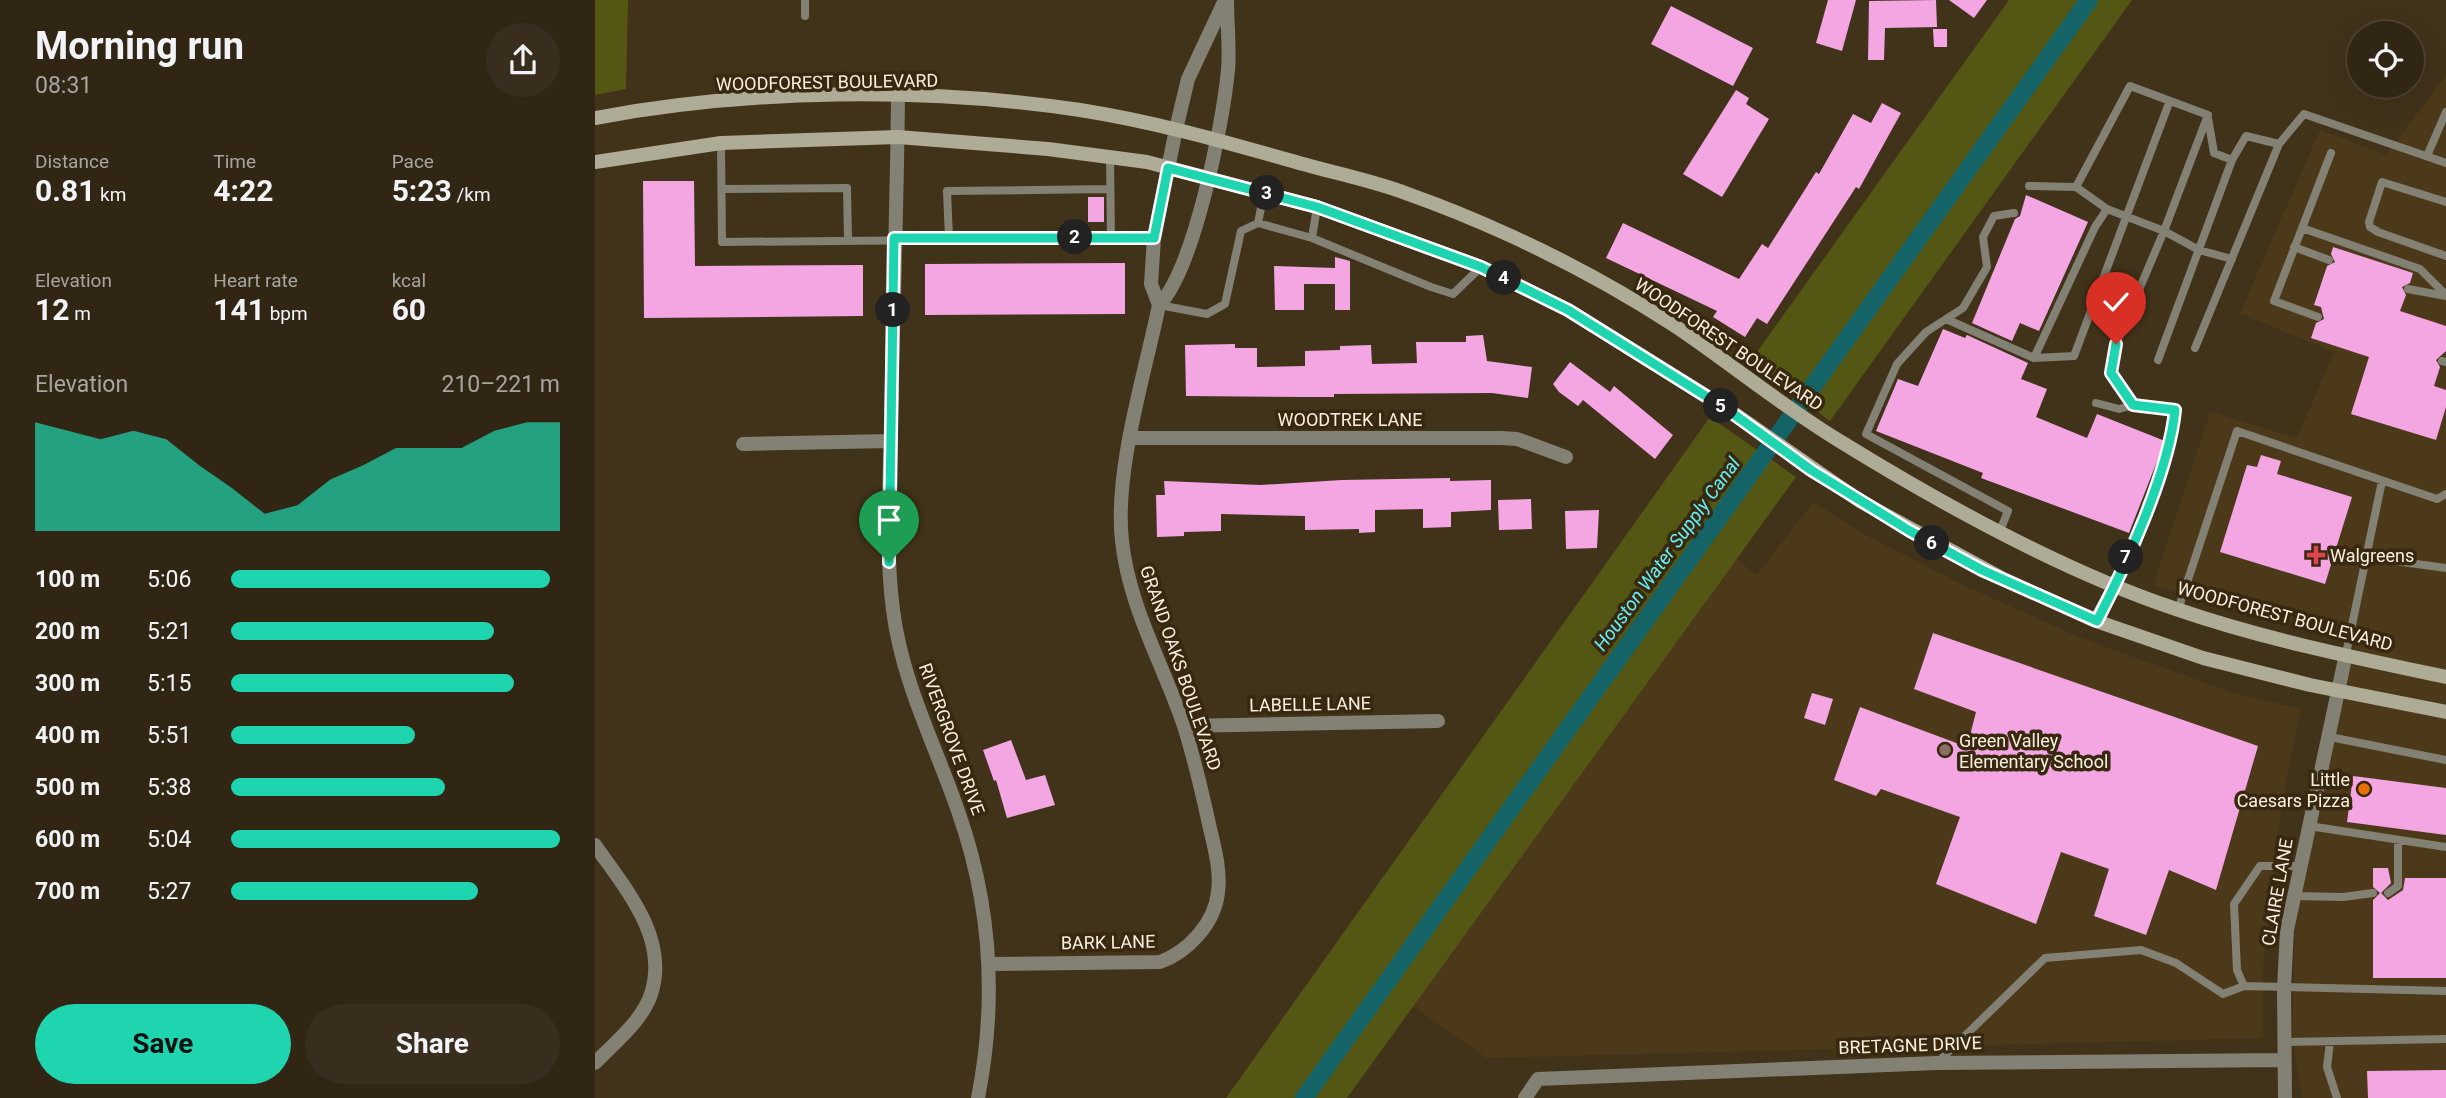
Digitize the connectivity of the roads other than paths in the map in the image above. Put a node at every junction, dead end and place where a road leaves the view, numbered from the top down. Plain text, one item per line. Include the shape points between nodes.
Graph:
1 (805, 0) edge
2 (1226, 0) edge
3 (805, 16) dead end
4 (898, 96) junction
5 (2169, 103) junction
6 (2446, 112) edge
7 (2208, 115) junction
8 (595, 118) edge
9 (1177, 129) junction
10 (898, 137) junction
11 (1216, 138) junction
12 (721, 143) junction
13 (2279, 144) junction
14 (2331, 153) dead end
15 (2427, 156) junction
16 (1110, 157) junction
17 (2232, 160) junction
18 (595, 162) edge
19 (2446, 163) edge
20 (1168, 168) junction
21 (1207, 178) junction
22 (2029, 186) dead end
23 (2077, 187) junction
24 (722, 189) junction
25 (1110, 189) junction
26 (1264, 193) junction
27 (2446, 202) edge
28 (1317, 207) junction
29 (2107, 209) junction
30 (2014, 213) dead end
31 (2127, 215) junction
32 (1258, 223) junction
33 (2302, 228) junction
34 (2164, 231) junction
35 (1111, 237) junction
36 (894, 238) junction
37 (949, 238) junction
38 (1154, 238) junction
39 (1312, 238) junction
40 (848, 239) junction
41 (2294, 247) junction
42 (2199, 250) junction
43 (2446, 256) edge
44 (2232, 260) junction
45 (2329, 260) dead end
46 (1481, 267) junction
47 (2408, 289) dead end
48 (2446, 296) edge
49 (1159, 305) junction
50 (2318, 317) dead end
51 (1946, 319) junction
52 (2195, 348) dead end
53 (2033, 358) junction
54 (2158, 360) dead end
55 (2096, 403) dead end
56 (2133, 405) junction
57 (1131, 438) junction
58 (891, 441) junction
59 (743, 444) dead end
60 (1566, 457) dead end
61 (2382, 481) junction
62 (2446, 494) edge
63 (2000, 531) junction
64 (2366, 557) junction
65 (2446, 568) edge
66 (2115, 585) junction
67 (2178, 610) junction
68 (2097, 621) junction
69 (2346, 654) junction
70 (2446, 677) edge
71 (2339, 692) junction
72 (2446, 712) edge
73 (1438, 721) dead end
74 (1184, 726) junction
75 (2330, 737) junction
76 (2446, 760) edge
77 (2309, 825) junction
78 (2398, 840) junction
79 (595, 845) edge
80 (2446, 847) edge
81 (2302, 866) junction
82 (2373, 893) dead end
83 (2388, 893) dead end
84 (2295, 896) junction
85 (1209, 918) joint
86 (989, 964) junction
87 (2245, 986) junction
88 (2284, 988) junction
89 (2446, 991) edge
90 (2446, 1039) edge
91 (2284, 1042) junction
92 (2330, 1042) junction
93 (2284, 1060) junction
94 (595, 1063) edge
95 (1937, 1063) junction
96 (978, 1098) edge
97 (1525, 1098) edge
98 (2285, 1098) edge
99 (2337, 1098) edge

1 - 3 lane
2 - 9 street, GRAND OAKS BOULEVARD via 1188,79
2 - 11 street, GRAND OAKS BOULEVARD via 1228,68
4 - 8 main road, WOODFOREST BOULEVARD via 663,106
4 - 9 main road, WOODFOREST BOULEVARD via 1079,110
4 - 10 street, RIVERGROVE DRIVE
5 - 7 lane
5 - 23 lane via 2130,86
5 - 31 lane
6 - 15 lane
7 - 17 lane via 2214,153
7 - 34 lane
9 - 11 main road, WOODFOREST BOULEVARD
9 - 20 street, GRAND OAKS BOULEVARD
10 - 12 main road
10 - 16 main road
10 - 36 street, RIVERGROVE DRIVE
11 - 21 street, GRAND OAKS BOULEVARD
11 - 63 main road, WOODFOREST BOULEVARD via 1405,192 1511,236 1671,323 1833,437
12 - 18 main road
12 - 24 lane
13 - 15 lane via 2304,114
13 - 17 lane via 2246,136
13 - 44 lane
14 - 33 lane
15 - 19 lane
16 - 20 main road
16 - 25 lane
17 - 42 lane
20 - 21 main road
20 - 38 street, GRAND OAKS BOULEVARD
21 - 26 main road
21 - 49 street, GRAND OAKS BOULEVARD via 1172,292
22 - 23 lane
23 - 29 lane
24 - 40 lane via 847,188
24 - 40 lane via 722,242
25 - 35 lane
25 - 37 lane via 947,191
26 - 28 main road
26 - 32 lane
27 - 43 lane via 2382,182 2369,222 2378,232
28 - 39 lane
28 - 46 main road
29 - 31 lane
29 - 53 lane
30 - 51 lane via 1994,216 1983,237 1987,267 1963,308
31 - 34 lane
31 - 53 lane via 2074,356
32 - 39 lane
32 - 49 lane via 1241,231 1225,304 1207,314
33 - 41 lane
33 - 48 lane via 2420,269
34 - 42 lane
34 - 56 lane via 2116,344 2111,373
35 - 37 lane
35 - 38 lane
36 - 37 lane
36 - 40 lane
36 - 58 street, RIVERGROVE DRIVE
38 - 49 street, GRAND OAKS BOULEVARD via 1151,284
39 - 46 lane via 1453,293
41 - 45 lane
41 - 50 lane via 2274,301
42 - 44 lane
42 - 54 lane
44 - 52 lane
46 - 68 main road via 1568,310 1910,531 1982,570
47 - 48 lane
49 - 57 street, GRAND OAKS BOULEVARD
51 - 53 lane
51 - 63 lane via 1926,332 1897,364 1865,434 2008,511
55 - 56 lane via 2119,409
56 - 66 lane via 2175,410 2172,442
57 - 60 street, WOODTREK LANE via 1501,438
57 - 74 street, GRAND OAKS BOULEVARD via 1122,502 1127,575
58 - 59 street
58 - 86 street, RIVERGROVE DRIVE via 889,562 900,651 912,696 968,840
61 - 62 lane via 2437,499
61 - 64 lane
61 - 67 lane via 2237,431
63 - 66 main road, WOODFOREST BOULEVARD
64 - 65 lane
64 - 69 lane
66 - 67 main road, WOODFOREST BOULEVARD
66 - 68 main road
67 - 69 main road, WOODFOREST BOULEVARD
68 - 71 main road via 2203,658
69 - 70 main road, WOODFOREST BOULEVARD
69 - 71 street, CLAIRE LANE
71 - 72 main road
71 - 75 street, CLAIRE LANE
73 - 74 street, LABELLE LANE
74 - 85 street, GRAND OAKS BOULEVARD via 1219,877 1216,905
75 - 76 lane
75 - 77 street, CLAIRE LANE
77 - 78 lane
77 - 81 street, CLAIRE LANE
78 - 80 lane
78 - 83 lane via 2398,887
79 - 94 street via 649,929 654,971 644,1007
81 - 84 street, CLAIRE LANE
81 - 87 lane via 2260,866 2234,904 2237,970
82 - 84 lane
84 - 88 street, CLAIRE LANE via 2287,930
85 - 86 street, BARK LANE via 1189,946 1160,962
86 - 96 street, RIVERGROVE DRIVE via 986,1046
87 - 88 lane
87 - 95 lane via 2224,994 2176,963 2141,950 2045,958
88 - 89 lane
88 - 91 street, CLAIRE LANE
90 - 92 lane
91 - 92 lane
91 - 93 street, CLAIRE LANE
92 - 99 lane via 2327,1067
93 - 95 street, BRETAGNE DRIVE
93 - 98 street, CLAIRE LANE
95 - 97 street, BRETAGNE DRIVE via 1538,1079

